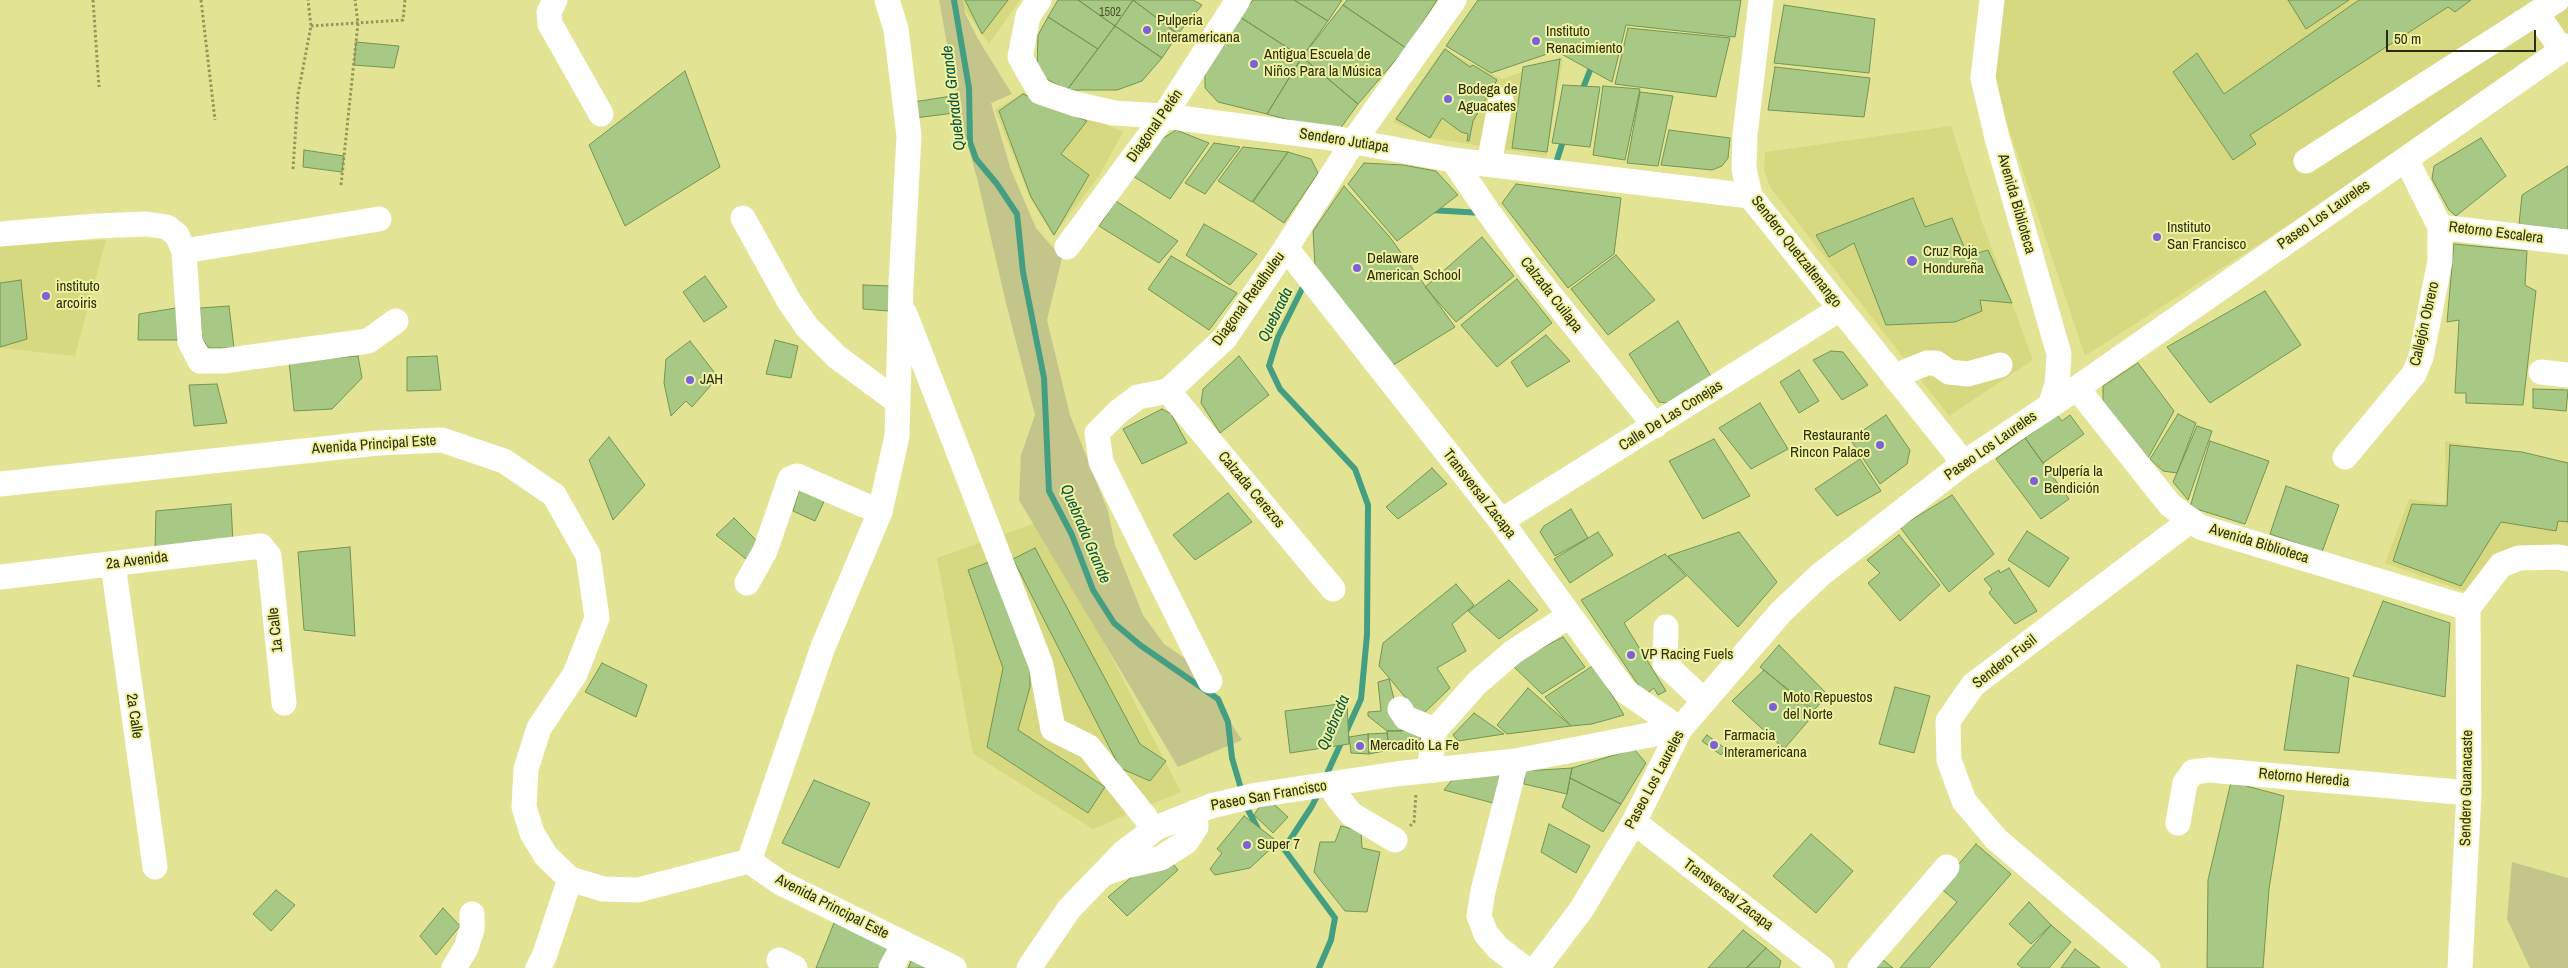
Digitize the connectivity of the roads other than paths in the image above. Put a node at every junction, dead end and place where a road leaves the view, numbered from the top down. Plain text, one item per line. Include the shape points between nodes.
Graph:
1 (555, 0) edge
2 (887, 0) edge
3 (1039, 0) edge
4 (1238, 0) edge
5 (1454, 0) edge
6 (1761, 0) edge
7 (1992, 0) edge
8 (2557, 0) edge
9 (2536, 13) junction
10 (2565, 48) edge
11 (1501, 100) dead end
12 (601, 114) dead end
13 (1164, 116) junction
14 (1353, 142) junction
15 (2406, 159) junction
16 (1453, 160) junction
17 (2306, 161) dead end
18 (1489, 164) junction
19 (1750, 196) junction
20 (742, 218) dead end
21 (379, 219) dead end
22 (2440, 227) junction
23 (0, 234) edge
24 (2568, 242) edge
25 (1067, 247) dead end
26 (1286, 248) junction
27 (184, 251) junction
28 (900, 303) junction
29 (1840, 309) junction
30 (396, 321) dead end
31 (2059, 354) junction
32 (2000, 365) dead end
33 (2101, 371) junction
34 (2541, 372) dead end
35 (2568, 375) edge
36 (1896, 379) junction
37 (2077, 388) junction
38 (1168, 391) junction
39 (898, 402) junction
40 (2050, 406) junction
41 (1655, 426) junction
42 (2345, 457) dead end
43 (1964, 464) junction
44 (0, 484) edge
45 (880, 512) junction
46 (2191, 520) junction
47 (1501, 521) junction
48 (269, 556) joint
49 (2568, 559) edge
50 (113, 564) junction
51 (0, 577) edge
52 (747, 583) dead end
53 (1333, 589) dead end
54 (2468, 608) junction
55 (1569, 616) junction
56 (1666, 627) dead end
57 (1210, 681) dead end
58 (1704, 702) junction
59 (284, 703) dead end
60 (1400, 709) dead end
61 (1680, 729) junction
62 (1434, 730) junction
63 (1516, 761) junction
64 (1429, 769) junction
65 (1333, 780) junction
66 (2469, 793) junction
67 (1205, 803) junction
68 (1146, 818) junction
69 (1634, 822) junction
70 (2178, 823) dead end
71 (1395, 840) dead end
72 (749, 861) junction
73 (155, 867) dead end
74 (1946, 867) dead end
75 (570, 879) junction
76 (472, 914) dead end
77 (904, 943) junction
78 (1810, 964) edge
79 (454, 968) edge
80 (538, 968) edge
81 (891, 968) edge
82 (954, 968) edge
83 (1011, 968) edge
84 (1029, 968) edge
85 (1524, 968) edge
86 (1537, 968) edge
87 (1860, 968) edge
88 (2148, 968) edge
89 (2460, 968) edge

1 - 12 street via 549,12 550,24
2 - 28 street via 896,29 909,136
3 - 13 street, Sendero Jutiapa via 1028,16 1020,57 1040,92 1114,113
4 - 13 street, Diagonal Petén
5 - 14 street, Diagonal Retalhuleu
6 - 19 street, Sendero Quetzaltenango via 1745,135 1744,169
7 - 31 street, Avenida Biblioteca via 1983,78
8 - 9 street
9 - 10 street
9 - 17 street
10 - 15 street, Paseo Los Laureles
11 - 18 street
13 - 14 street, Sendero Jutiapa
13 - 25 street, Diagonal Petén
14 - 16 street, Sendero Jutiapa
14 - 26 street, Diagonal Retalhuleu
15 - 22 street, Retorno Escalera
15 - 33 street, Paseo Los Laureles
16 - 18 street, Sendero Jutiapa
16 - 41 street, Calzada Cuilapa via 1528,266
18 - 19 street, Sendero Jutiapa
19 - 29 street, Sendero Quetzaltenango
20 - 39 street via 808,328 837,357
21 - 27 street
22 - 24 street, Retorno Escalera
22 - 42 street, Callejón Obrero via 2440,261 2417,366 2403,388
23 - 27 street via 146,224 167,226 177,236
26 - 38 street, Diagonal Retalhuleu via 1224,338
26 - 47 street, Transversal Zacapa
27 - 30 street via 190,342 200,360 223,361 368,341
28 - 39 street
28 - 68 street via 1041,665 1053,729 1088,748
29 - 36 street, Sendero Quetzaltenango
29 - 41 street, Calle De Las Conejas
31 - 33 street via 2078,372
31 - 40 street, Avenida Biblioteca via 2057,385
32 - 36 street via 1968,374 1949,372 1936,362 1927,363
33 - 37 street, Paseo Los Laureles
34 - 35 street
36 - 43 street, Sendero Quetzaltenango
37 - 40 street, Paseo Los Laureles
37 - 46 street, Avenida Biblioteca via 2170,505
38 - 53 street, Calzada Cerezos
38 - 57 street via 1138,397 1097,433 1101,462
39 - 45 street via 897,436
40 - 43 street, Paseo Los Laureles
41 - 47 street, Calle De Las Conejas
43 - 58 street, Paseo Los Laureles via 1820,575 1781,612
44 - 75 street, Avenida Principal Este via 414,441 442,440 504,460 554,495 588,556 596,618 575,674 539,728 526,769 524,807 532,833 546,856
45 - 52 street via 797,476 790,479 765,551
45 - 72 street via 823,647
46 - 54 street, Avenida Biblioteca via 2200,527
46 - 88 street, Sendero Fusil via 1973,685 1948,721 1950,760 1964,801 1996,840
47 - 55 street, Transversal Zacapa
48 - 50 street, 2a Avenida via 261,546
48 - 59 street, 1a Calle
49 - 54 street via 2519,558 2501,565
50 - 51 street, 2a Avenida
50 - 73 street, 2a Calle
54 - 66 street, Sendero Guanacaste
55 - 61 street, Transversal Zacapa via 1625,691
55 - 62 street via 1513,652 1476,683
56 - 58 street via 1665,664
58 - 61 street, Paseo Los Laureles
60 - 62 street via 1406,718
61 - 63 street, Paseo San Francisco
61 - 69 street, Paseo Los Laureles
62 - 64 street
63 - 64 street, Paseo San Francisco
63 - 85 street via 1479,916 1486,934 1498,948
64 - 65 street, Paseo San Francisco
65 - 67 street, Paseo San Francisco via 1255,782
65 - 71 street via 1336,796 1351,814
66 - 70 street, Retorno Heredia via 2210,770 2193,772 2185,783
66 - 89 street, Sendero Guanacaste
67 - 68 street, Paseo San Francisco
67 - 84 street, Paseo San Francisco via 1156,828 1099,875 1069,909
68 - 83 street, Paseo San Francisco via 1112,845 1056,902
69 - 78 street, Transversal Zacapa
69 - 86 street, Paseo Los Laureles via 1581,910
72 - 75 street, Avenida Principal Este via 638,890 603,889
72 - 77 street, Avenida Principal Este via 781,884
74 - 87 street
75 - 80 street
76 - 79 street via 472,930
77 - 81 street
77 - 82 street, Avenida Principal Este

